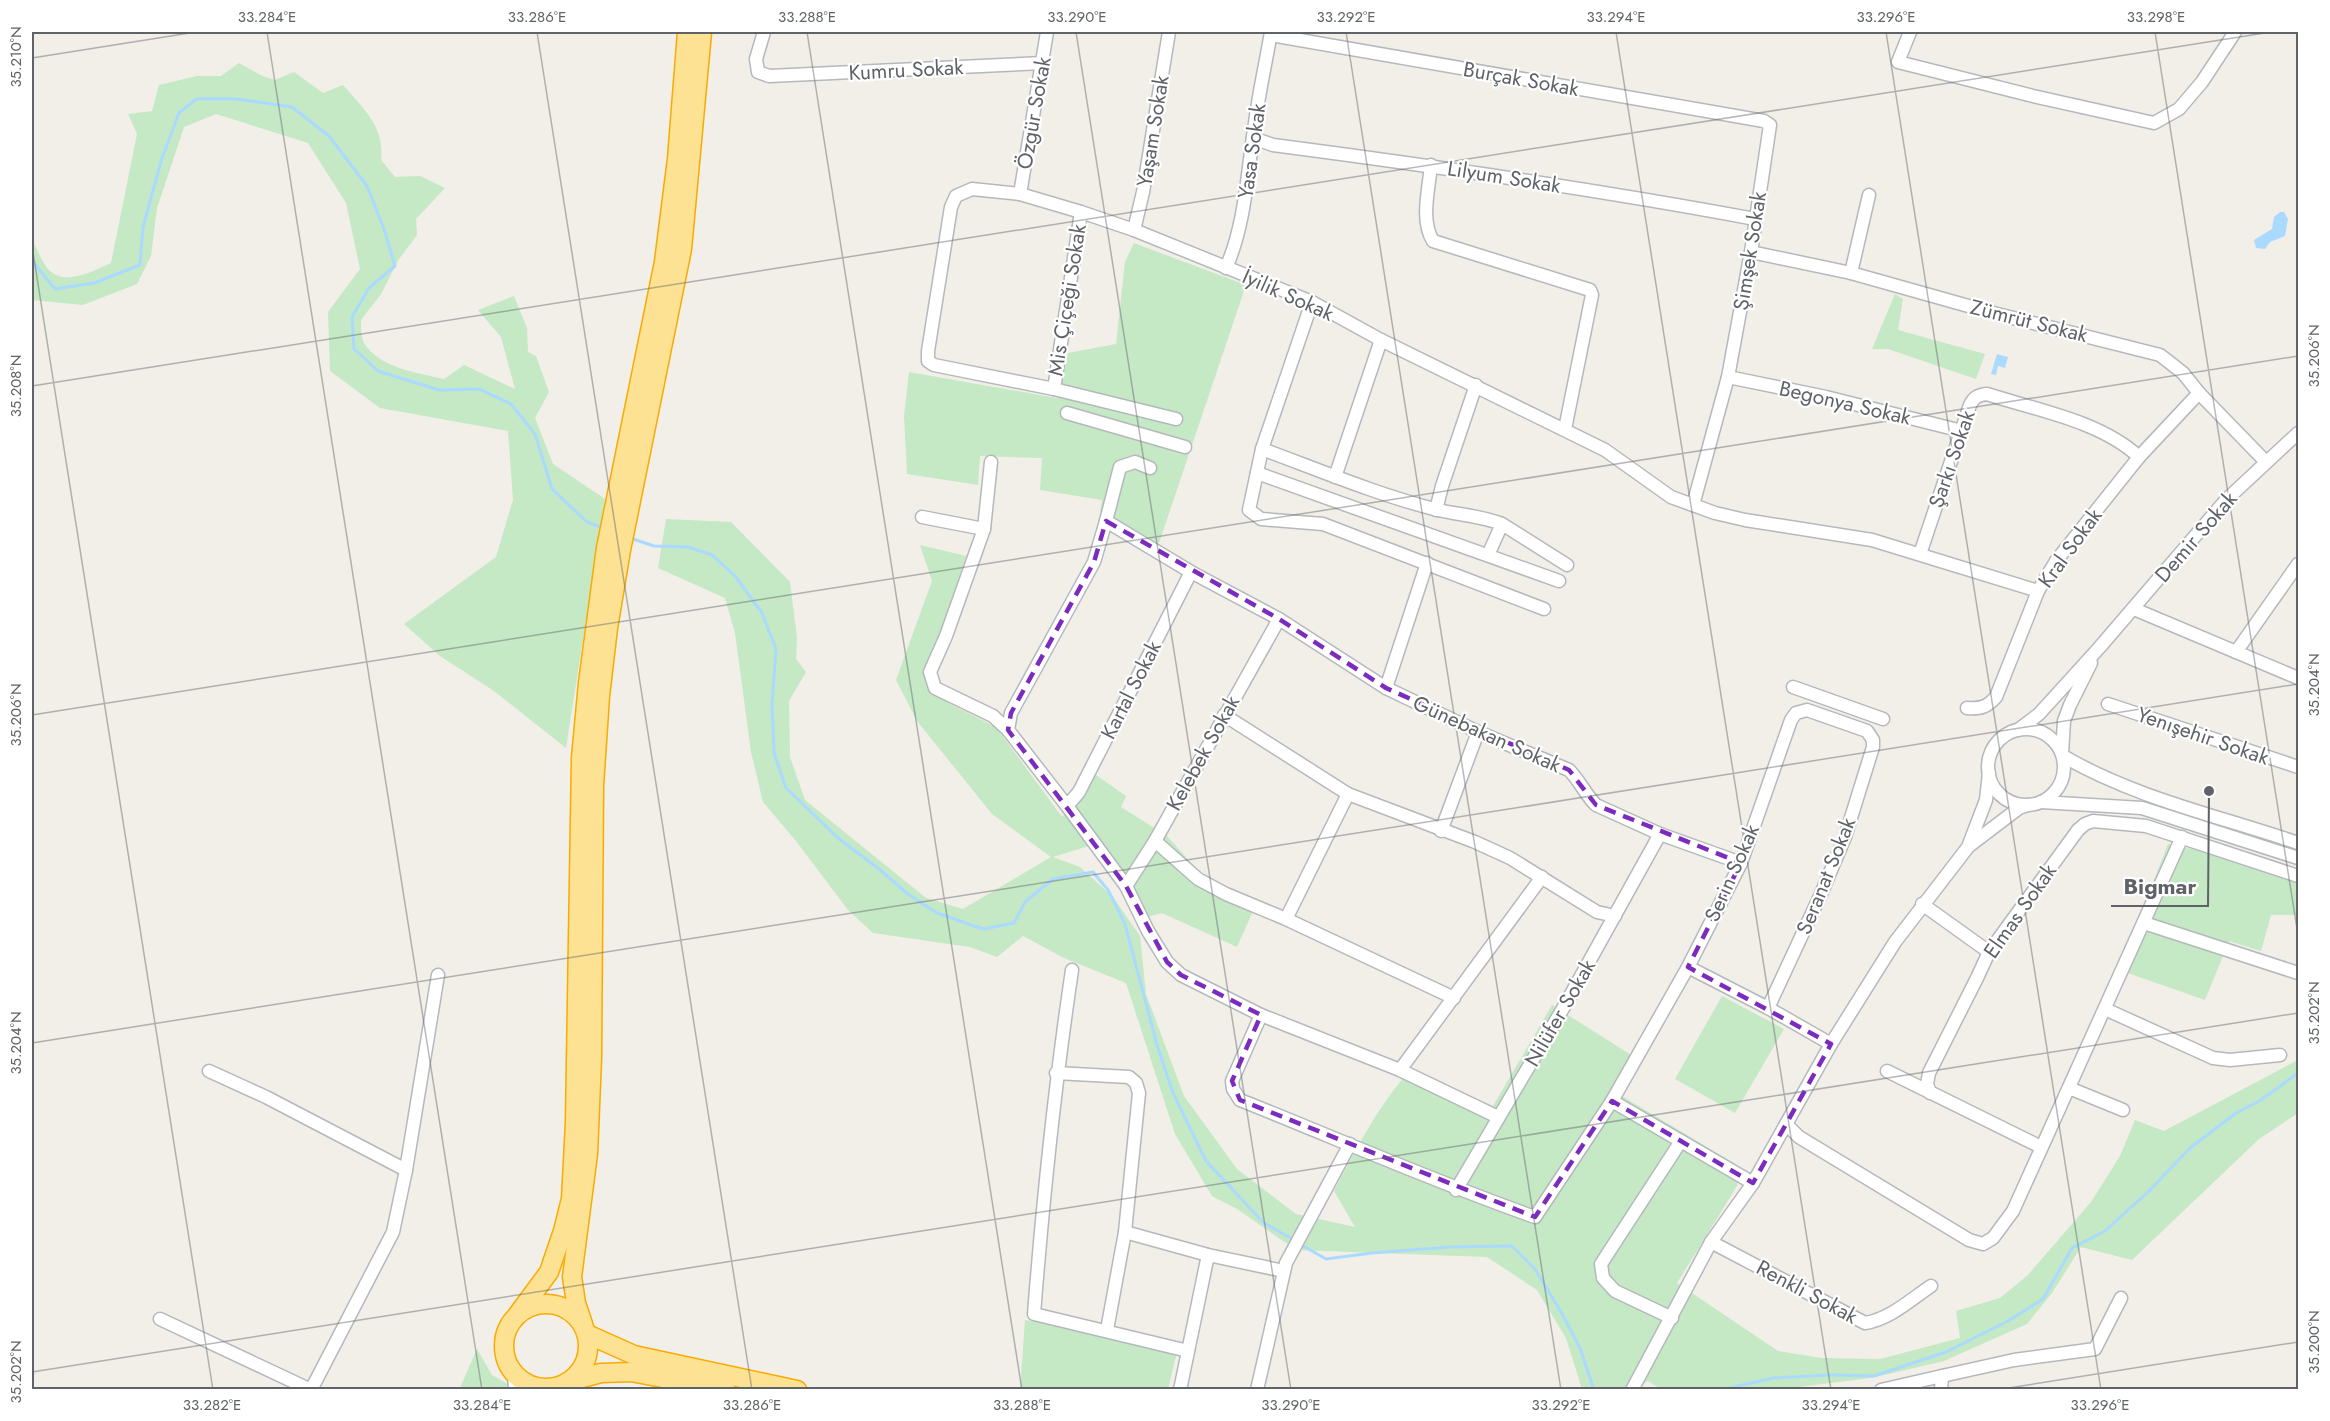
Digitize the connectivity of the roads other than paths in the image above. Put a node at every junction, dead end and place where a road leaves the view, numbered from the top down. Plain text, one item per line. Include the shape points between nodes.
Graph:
1 (687, 32) edge
2 (702, 32) edge
3 (764, 32) edge
4 (1047, 32) edge
5 (1169, 32) edge
6 (1910, 32) edge
7 (2235, 32) edge
8 (1271, 33) edge
9 (1042, 63) junction
10 (1770, 125) joint
11 (1253, 138) junction
12 (1431, 165) junction
13 (1020, 194) junction
14 (1869, 195) dead end
15 (1081, 212) junction
16 (1755, 219) junction
17 (1134, 230) junction
18 (1751, 252) junction
19 (1226, 268) junction
20 (1851, 273) junction
21 (1311, 302) junction
22 (1381, 340) junction
23 (1728, 377) junction
24 (1476, 385) junction
25 (1054, 389) junction
26 (2199, 393) junction
27 (1067, 413) dead end
28 (1176, 419) dead end
29 (1565, 429) junction
30 (1962, 431) junction
31 (2298, 433) edge
32 (1185, 447) dead end
33 (1262, 449) junction
34 (2139, 457) junction
35 (991, 462) dead end
36 (2266, 462) junction
37 (1150, 468) dead end
38 (1257, 473) junction
39 (1335, 477) junction
40 (1693, 505) junction
41 (1436, 510) junction
42 (620, 515) junction
43 (922, 517) dead end
44 (1106, 521) junction
45 (1502, 524) junction
46 (984, 529) junction
47 (614, 549) junction
48 (1920, 554) junction
49 (1488, 555) junction
50 (1427, 563) junction
51 (2298, 564) edge
52 (1567, 565) dead end
53 (1191, 572) junction
54 (1559, 581) dead end
55 (2038, 591) junction
56 (1544, 609) dead end
57 (2134, 609) junction
58 (1279, 619) junction
59 (2099, 648) junction
60 (2236, 652) junction
61 (2298, 678) edge
62 (1792, 687) dead end
63 (1386, 688) junction
64 (2108, 704) dead end
65 (1967, 708) dead end
66 (1224, 715) junction
67 (1883, 719) dead end
68 (1008, 730) junction
69 (2018, 730) junction
70 (1478, 732) junction
71 (1873, 740) joint
72 (2062, 755) junction
73 (2298, 767) edge
74 (1989, 773) junction
75 (1348, 794) junction
76 (2036, 803) junction
77 (1067, 806) junction
78 (1441, 831) junction
79 (1660, 834) junction
80 (2232, 836) junction
81 (2182, 837) junction
82 (1155, 841) junction
83 (2298, 843) edge
84 (1968, 847) junction
85 (2226, 852) junction
86 (2298, 858) edge
87 (1741, 863) junction
88 (2298, 876) edge
89 (1542, 878) junction
90 (1126, 886) junction
91 (1923, 904) junction
92 (1615, 916) junction
93 (1286, 919) junction
94 (2144, 923) junction
95 (1989, 951) junction
96 (1688, 967) junction
97 (1072, 970) dead end
98 (2298, 973) edge
99 (438, 975) dead end
100 (1454, 998) junction
101 (1768, 1008) junction
102 (2105, 1009) junction
103 (1261, 1015) junction
104 (1831, 1044) junction
105 (2280, 1055) dead end
106 (1400, 1070) junction
107 (209, 1071) dead end
108 (1887, 1071) dead end
109 (1056, 1073) junction
110 (2068, 1088) junction
111 (1930, 1093) junction
112 (1612, 1101) junction
113 (2123, 1110) dead end
114 (1498, 1117) junction
115 (1786, 1124) junction
116 (1681, 1141) junction
117 (1350, 1144) junction
118 (2042, 1147) junction
119 (406, 1170) junction
120 (1753, 1183) junction
121 (1456, 1190) junction
122 (1125, 1232) junction
123 (1712, 1242) junction
124 (1208, 1255) junction
125 (1285, 1267) junction
126 (1931, 1286) dead end
127 (2121, 1298) dead end
128 (518, 1314) junction
129 (1672, 1318) junction
130 (160, 1319) dead end
131 (585, 1329) junction
132 (1107, 1330) junction
133 (1188, 1351) junction
134 (1942, 1376) junction
135 (514, 1382) edge
136 (565, 1385) edge
137 (726, 1389) edge
138 (797, 1389) edge
139 (1180, 1389) edge
140 (1257, 1389) edge
141 (1632, 1389) edge
142 (1881, 1389) edge
143 (1941, 1389) edge

1 - 42 highway via 664,261
2 - 42 highway via 682,249
3 - 9 street, Kumru Sokak via 756,59 758,72 769,76
4 - 9 street, Özgür Sokak
5 - 17 street, Yaşam Sokak
6 - 7 street via 1898,62 2154,123 2179,109
8 - 10 street, Burçak Sokak
8 - 11 street, Yasa Sokak
9 - 13 street, Özgür Sokak
10 - 16 street, Şimşek Sokak
11 - 12 street, Lilyum Sokak via 1273,145
11 - 19 street, Yasa Sokak via 1235,249
12 - 16 street, Lilyum Sokak
12 - 29 street via 1426,217 1433,242 1590,290
13 - 15 street, İyilik Sokak
13 - 25 street, İyilik Sokak via 972,189 956,196 951,207 928,361
14 - 20 street
15 - 17 street, İyilik Sokak
15 - 25 street, Mis Çiçeği Sokak
16 - 18 street, Şimşek Sokak
17 - 19 street, İyilik Sokak
18 - 20 street, Zümrüt Sokak
18 - 23 street, Şimşek Sokak
19 - 21 street, İyilik Sokak
20 - 26 street, Zümrüt Sokak via 2147,350 2172,363
21 - 22 street, İyilik Sokak
21 - 33 street
22 - 24 street, İyilik Sokak
22 - 39 street
23 - 30 street, Begonya Sokak
23 - 40 street, Şimşek Sokak
24 - 29 street, İyilik Sokak
24 - 41 street
25 - 28 street
26 - 34 street, Kral Sokak
26 - 36 street, Zümrüt Sokak
27 - 32 street
29 - 40 street, İyilik Sokak via 1605,450 1671,497
30 - 34 street, Şarkı Sokak via 1974,398 1987,394 2089,427 2124,443
30 - 48 street, Şarkı Sokak
31 - 36 street, Demir Sokak
33 - 38 street
33 - 39 street
34 - 55 street, Kral Sokak via 2056,561
35 - 46 street
36 - 57 street, Demir Sokak via 2189,541
37 - 44 street via 1135,462 1120,467
38 - 49 street
38 - 50 street via 1249,510 1261,519 1323,524
39 - 41 street
40 - 48 street, İyilik Sokak via 1745,520 1872,540
41 - 45 street via 1484,517
42 - 47 highway
43 - 46 street
44 - 53 street, Günebakan Sokak
44 - 68 street via 1094,562 1011,713
45 - 49 street
45 - 52 street
46 - 68 street via 930,672 935,688 993,716
47 - 128 highway via 593,637 581,758 571,1199 549,1272
47 - 131 highway via 594,786 588,1154 572,1277
48 - 55 street, İyilik Sokak
49 - 54 street
50 - 56 street
50 - 63 street
51 - 60 street
53 - 58 street, Günebakan Sokak
53 - 77 street, Kartal Sokak via 1079,792
55 - 65 street, Kral Sokak via 1996,697 1979,709
57 - 59 street, Demir Sokak
57 - 60 street
58 - 63 street, Günebakan Sokak
58 - 66 street, Kelebek Sokak
59 - 69 street, Demir Sokak via 2039,714
59 - 72 street, Demir Sokak via 2064,721
60 - 61 street
62 - 67 street
63 - 70 street, Günebakan Sokak
64 - 73 street, Yenışehir Sokak
66 - 75 street
66 - 82 street, Kelebek Sokak
68 - 77 street
69 - 72 street via 2039,731 2049,736
69 - 74 street via 1998,741 1992,751
70 - 78 street
70 - 79 street, Günebakan Sokak via 1569,770 1596,804
71 - 87 street, Serin Sokak via 1867,731 1807,710 1796,713
71 - 101 street, Seranat Sokak via 1845,837
72 - 76 street via 2063,778 2058,788
72 - 83 street via 2096,775 2145,794
74 - 76 street via 1992,784 2008,800
74 - 84 street via 1986,800
75 - 78 street
75 - 93 street
76 - 80 street via 2142,808
76 - 84 street via 2019,808
77 - 90 street
78 - 89 street via 1510,858
79 - 87 street, Günebakan Sokak
79 - 92 street, Nilüfer Sokak
80 - 85 street
80 - 86 street
81 - 85 street, Elmas Sokak
81 - 94 street
81 - 95 street, Elmas Sokak via 2146,826 2093,821 2085,824
82 - 90 street, Kelebek Sokak
82 - 93 street via 1198,879
84 - 91 street
85 - 88 street, Elmas Sokak
87 - 96 street, Serin Sokak
89 - 92 street via 1597,912
89 - 100 street
90 - 103 street via 1167,962 1181,975
91 - 95 street
91 - 104 street
92 - 114 street, Nilüfer Sokak
93 - 100 street
94 - 98 street
94 - 102 street
95 - 111 street, Elmas Sokak via 1929,1073
96 - 101 street
96 - 112 street, Serin Sokak
97 - 109 street
99 - 119 street
100 - 106 street
101 - 104 street
102 - 105 street via 2213,1058
102 - 110 street
103 - 106 street
103 - 117 street via 1232,1081 1240,1100
104 - 115 street
106 - 114 street
107 - 119 street
108 - 111 street
109 - 122 street via 1129,1077 1136,1083 1139,1093
109 - 132 street via 1034,1314
110 - 113 street
110 - 118 street
111 - 118 street
112 - 116 street
112 - 121 street, Serin Sokak via 1535,1217
114 - 121 street, Nilüfer Sokak
115 - 118 street via 1799,1137 1969,1240 1983,1244 1993,1238 2013,1211
115 - 120 street
116 - 120 street
116 - 129 street via 1601,1264 1603,1278 1615,1291
117 - 121 street
117 - 125 street
119 - 130 street via 393,1232 311,1389
120 - 123 street
122 - 124 street
122 - 132 street
123 - 126 street, Renkli Sokak via 1865,1323 1893,1313
123 - 129 street
124 - 125 street
124 - 133 street
125 - 140 street
127 - 134 street via 2095,1349 2014,1360
128 - 131 highway via 535,1305 553,1304 570,1311
128 - 135 highway via 505,1336 504,1349
129 - 141 street
131 - 136 highway via 589,1344 585,1365
131 - 138 highway via 634,1355
132 - 133 street
133 - 139 street
134 - 142 street
134 - 143 street
135 - 136 highway via 549,1389
136 - 137 highway via 601,1373 631,1372

